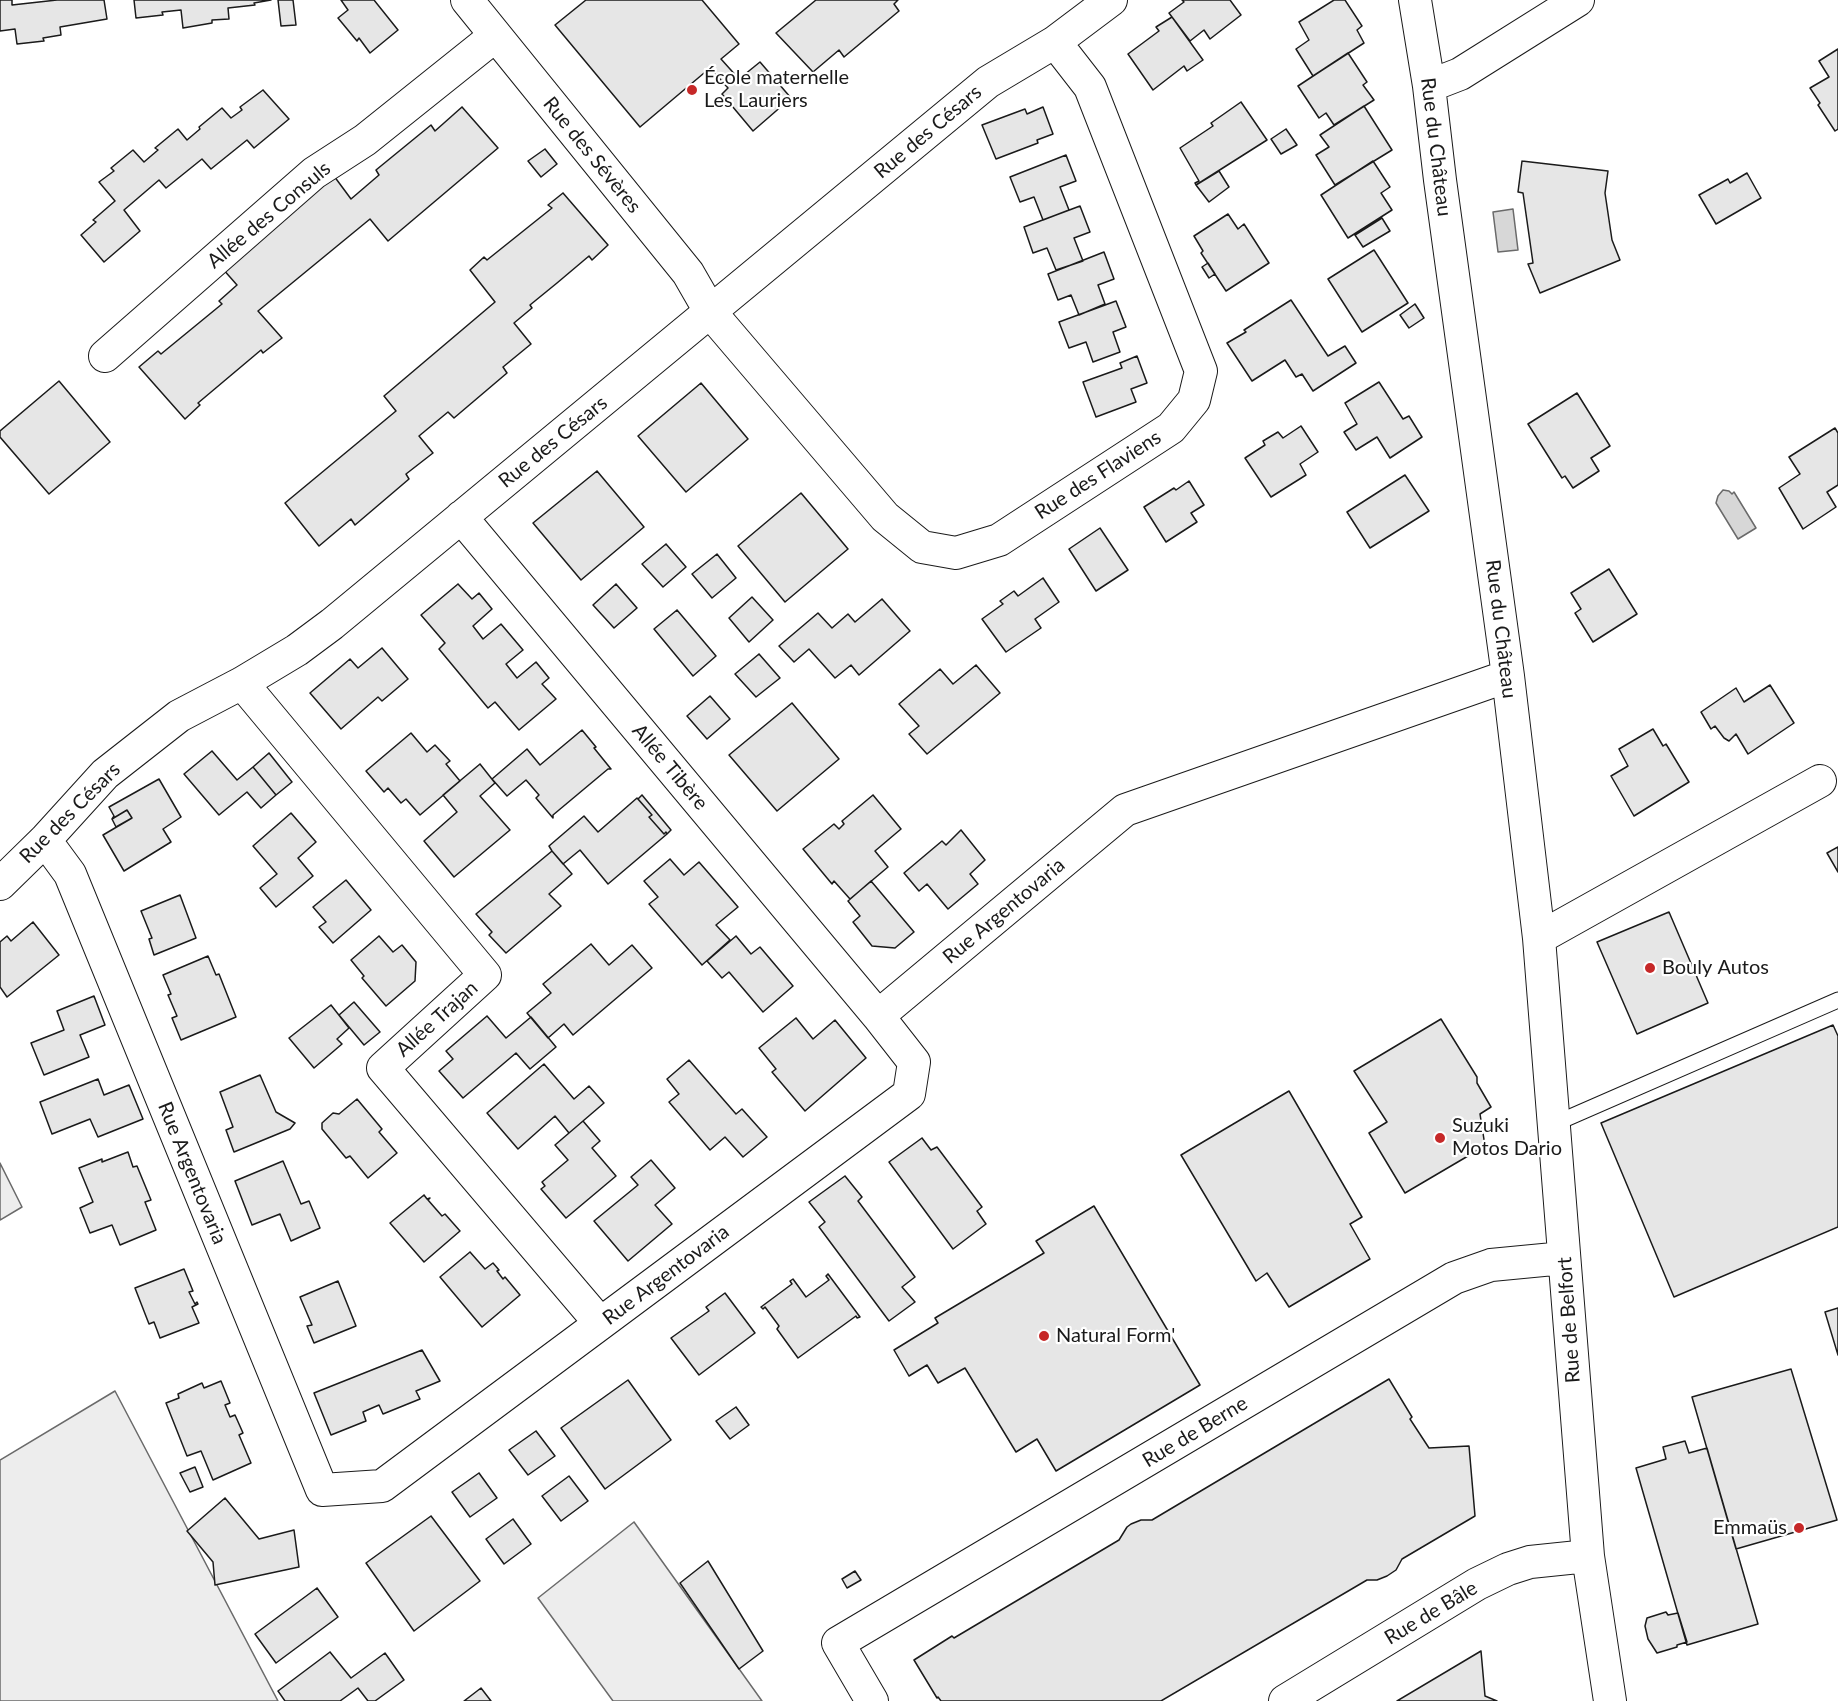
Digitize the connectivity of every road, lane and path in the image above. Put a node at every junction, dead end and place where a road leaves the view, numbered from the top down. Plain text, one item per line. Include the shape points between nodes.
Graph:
1 (467, 0) edge
2 (1111, 0) edge
3 (1415, 0) edge
4 (1578, 0) edge
5 (495, 36) junction
6 (1056, 42) junction
7 (1428, 86) junction
8 (711, 313) junction
9 (105, 356) dead end
10 (461, 517) junction
11 (1508, 676) junction
12 (242, 683) junction
13 (1820, 781) dead end
14 (45, 840) junction
15 (0, 884) edge
16 (1539, 938) junction
17 (1838, 1000) edge
18 (878, 1016) junction
19 (1554, 1124) junction
20 (1564, 1258) junction
21 (600, 1323) junction
22 (1588, 1556) junction
23 (872, 1701) edge
24 (1285, 1701) edge
25 (1610, 1701) edge

1 - 5 street, Rue des Sévères
2 - 6 street, Rue des Césars
3 - 7 street, Rue du Château
4 - 7 street via 1460,74
5 - 8 street, Rue des Sévères via 688,273
5 - 9 street, Allée des Consuls via 366,140 314,173
6 - 8 street, Rue des Césars via 988,82
6 - 8 street, Rue des Flaviens via 1090,87 1201,371 1194,400 1171,428 999,540 956,553 922,548 885,517
7 - 11 street, Rue du Château
8 - 10 street, Rue des Césars
10 - 12 street, Rue des Césars via 332,624
10 - 18 street, Allée Tibère
11 - 16 street, Rue du Château
11 - 18 street, Rue Argentovaria via 1125,810
12 - 14 street, Rue des Césars via 179,716 105,774
12 - 21 street, Allée Trajan via 484,975 383,1068
13 - 16 street
14 - 15 street, Rue des Césars
14 - 21 street, Rue Argentovaria via 70,874 322,1490 382,1486
16 - 19 street, Rue de Belfort
17 - 19 lane
18 - 21 street, Rue Argentovaria via 914,1062 909,1094
19 - 20 street, Rue de Belfort
20 - 22 street, Rue de Belfort
20 - 23 street, Rue de Berne via 1491,1266 1455,1278 838,1643
22 - 24 street, Rue de Bâle via 1530,1562 1508,1569
22 - 25 street, Rue de Belfort

